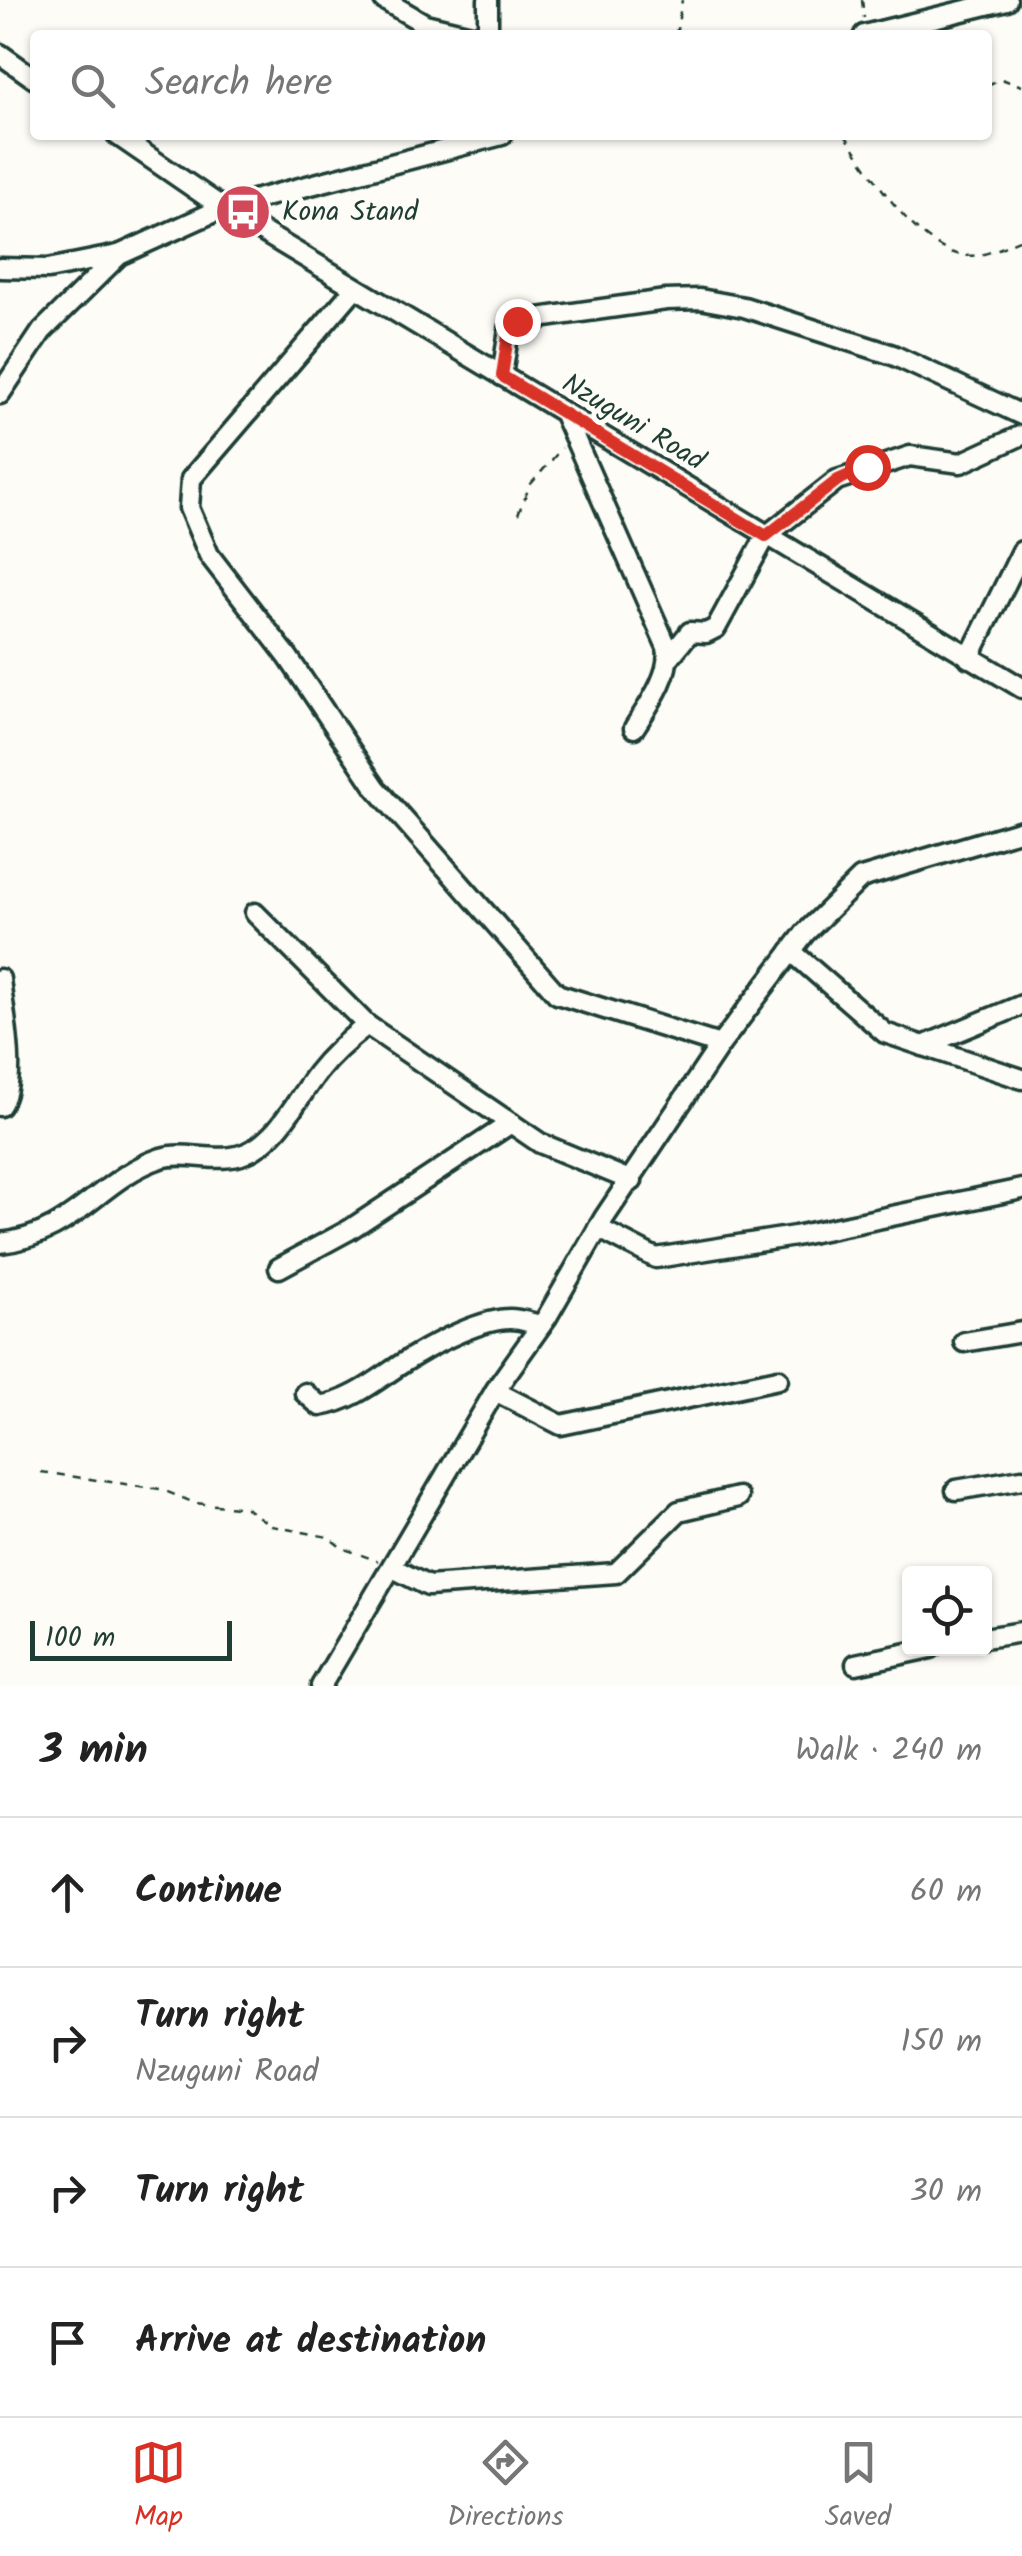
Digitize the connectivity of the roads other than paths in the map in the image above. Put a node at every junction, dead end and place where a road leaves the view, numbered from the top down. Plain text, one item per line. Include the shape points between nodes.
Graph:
1 (384, 0) edge
2 (488, 0) edge
3 (1007, 0) edge
4 (451, 30) edge
5 (488, 30) edge
6 (885, 30) edge
7 (0, 54) edge
8 (30, 75) edge
9 (124, 140) edge
10 (483, 140) edge
11 (223, 208) junction
12 (120, 255) junction
13 (0, 268) edge
14 (355, 288) junction
15 (502, 376) junction
16 (0, 394) edge
17 (564, 414) junction
18 (1022, 414) edge
19 (1022, 435) edge
20 (766, 536) junction
21 (1022, 551) edge
22 (669, 658) junction
23 (969, 658) junction
24 (1022, 688) edge
25 (634, 728) dead end
26 (1022, 830) edge
27 (254, 913) dead end
28 (791, 950) junction
29 (0, 979) edge
30 (1022, 1004) edge
31 (367, 1025) junction
32 (720, 1045) junction
33 (923, 1046) junction
34 (1022, 1079) edge
35 (0, 1106) edge
36 (510, 1123) junction
37 (632, 1180) junction
38 (1022, 1189) edge
39 (598, 1228) junction
40 (0, 1243) edge
41 (279, 1268) dead end
42 (541, 1325) junction
43 (1022, 1332) edge
44 (964, 1342) dead end
45 (778, 1379) dead end
46 (496, 1391) junction
47 (305, 1393) dead end
48 (1022, 1479) edge
49 (956, 1490) dead end
50 (738, 1497) dead end
51 (393, 1568) junction
52 (1022, 1632) edge
53 (992, 1637) edge
54 (902, 1654) edge
55 (856, 1664) dead end
56 (321, 1686) edge

1 - 4 street
2 - 5 street
3 - 6 street
7 - 8 street
9 - 11 street, Nzuguni Road
10 - 11 street
11 - 12 street
11 - 14 street, Nzuguni Road
12 - 13 street via 48,269
12 - 16 street via 42,331
14 - 15 street, Nzuguni Road
14 - 32 street via 191,479 189,508 209,555 376,788 556,994
15 - 17 street, Nzuguni Road
15 - 18 street via 509,329 517,321 700,300 795,320 893,355
17 - 20 street, Nzuguni Road
17 - 22 street
19 - 20 street via 962,463 910,456 867,467 838,480
20 - 22 street via 721,622 706,634 690,632
20 - 23 street, Nzuguni Road
21 - 23 street
22 - 25 street
23 - 24 street, Nzuguni Road
26 - 28 street via 861,878
27 - 31 street
28 - 32 street
28 - 33 street via 884,1033
29 - 35 street via 9,1072
30 - 33 street
31 - 36 street
31 - 40 street via 319,1071 275,1131 246,1154 164,1157 57,1228
32 - 37 street
33 - 34 street
36 - 37 street via 540,1143
36 - 41 street via 350,1230
37 - 39 street
38 - 39 street via 656,1258
39 - 42 street
42 - 46 street
42 - 47 street via 492,1323 418,1353 332,1404 320,1406
43 - 44 street
45 - 46 street via 561,1425
46 - 51 street
48 - 49 street
50 - 51 street via 679,1511 616,1573 428,1586
51 - 56 street
52 - 53 street
54 - 55 street

